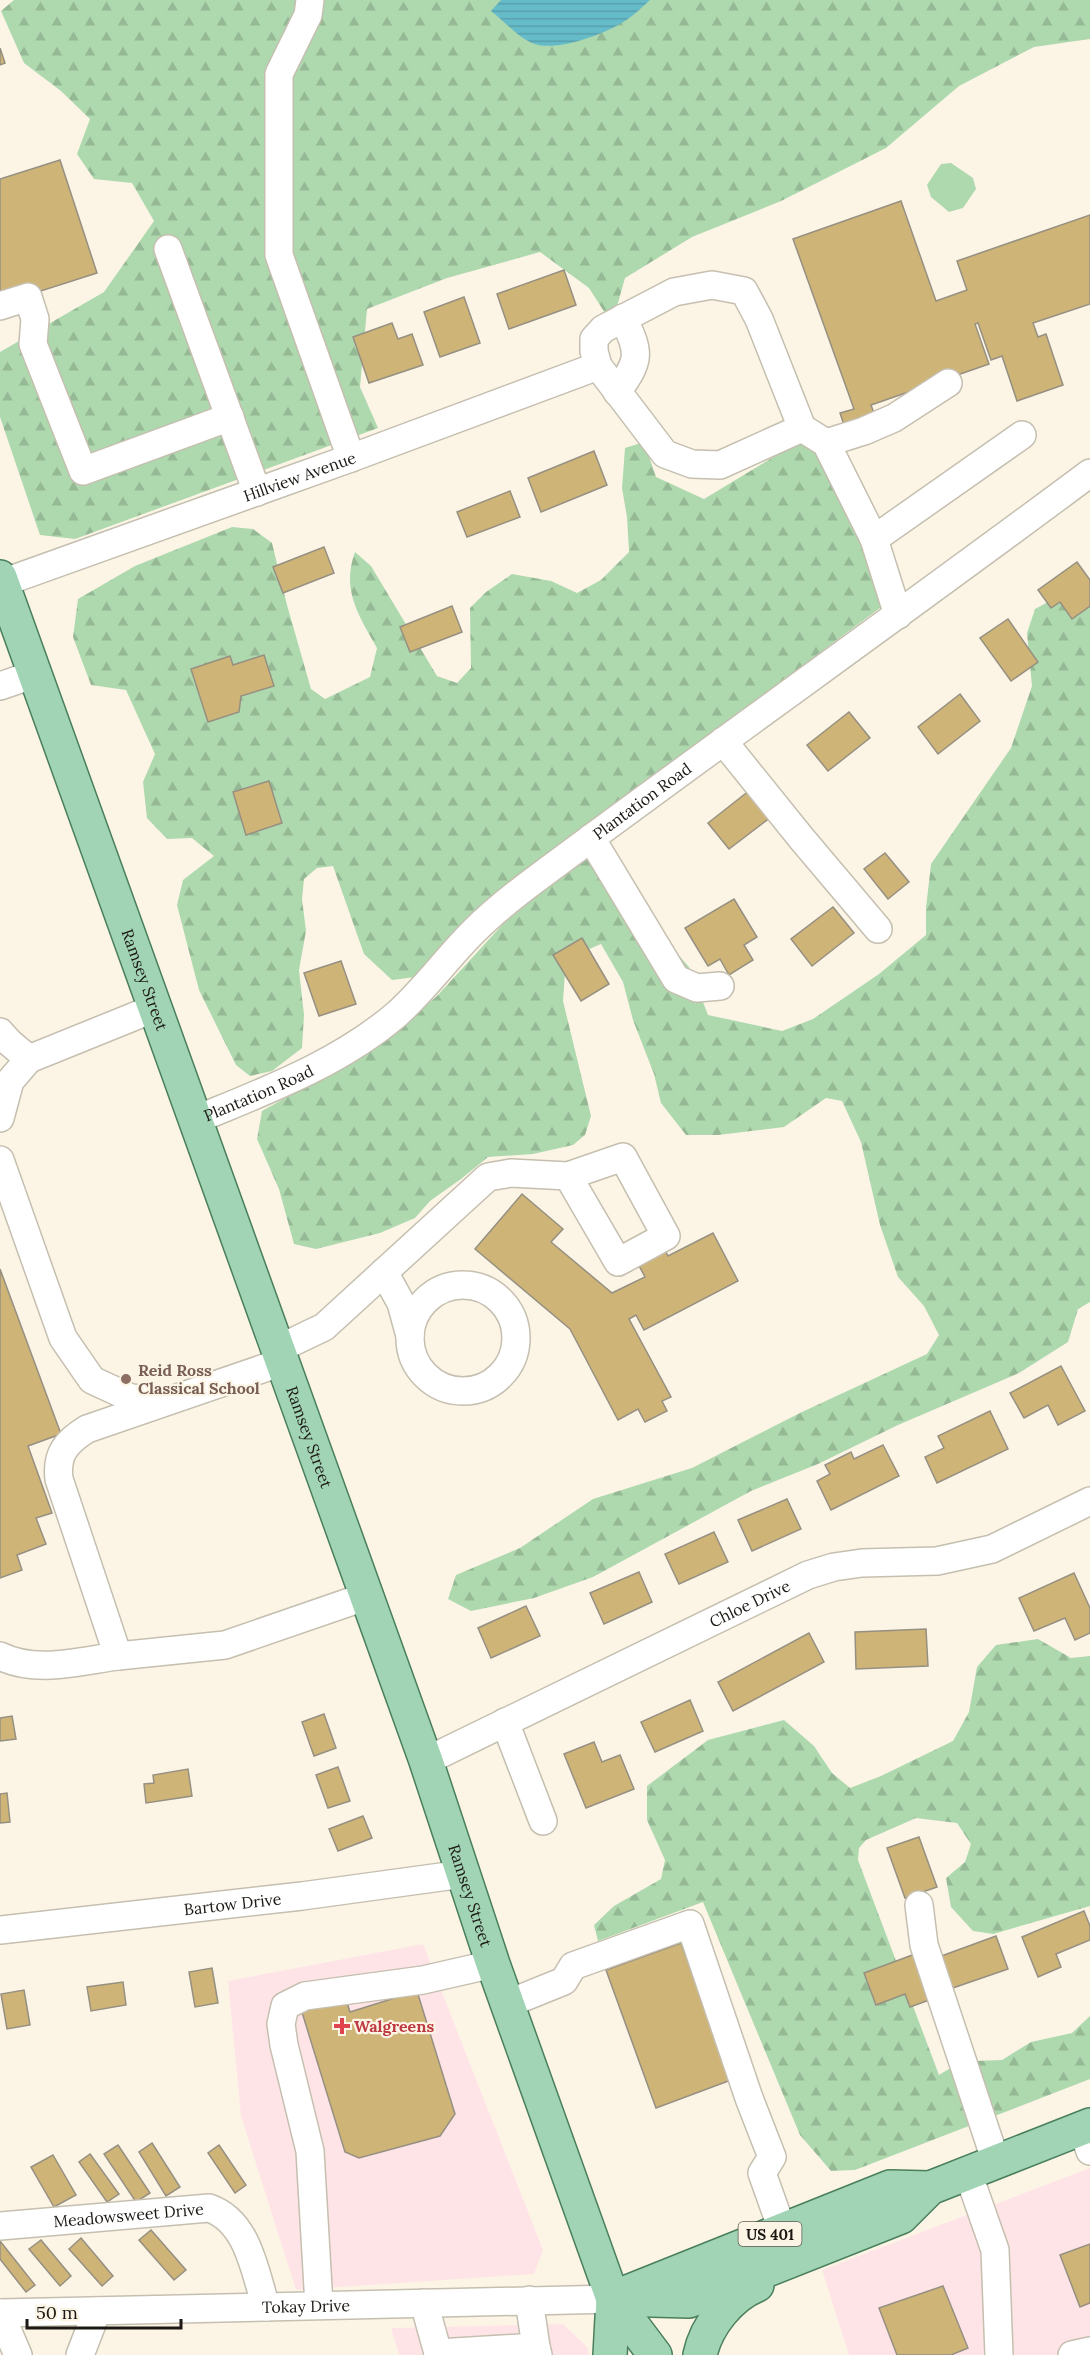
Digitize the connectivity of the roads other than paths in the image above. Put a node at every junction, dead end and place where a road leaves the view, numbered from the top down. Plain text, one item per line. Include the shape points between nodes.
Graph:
1 (310, 0) edge
2 (168, 249) dead end
3 (0, 306) edge
4 (623, 318) junction
5 (598, 366) junction
6 (948, 383) dead end
7 (617, 392) junction
8 (230, 417) junction
9 (802, 428) junction
10 (1022, 435) dead end
11 (826, 443) junction
12 (351, 458) junction
13 (1090, 473) edge
14 (257, 492) junction
15 (874, 539) junction
16 (1, 580) edge
17 (898, 615) junction
18 (35, 674) junction
19 (0, 686) edge
20 (723, 741) junction
21 (591, 838) junction
22 (878, 929) dead end
23 (720, 986) dead end
24 (155, 1008) junction
25 (0, 1032) edge
26 (29, 1059) junction
27 (0, 1118) edge
28 (195, 1120) junction
29 (0, 1160) edge
30 (568, 1176) dead end
31 (384, 1272) junction
32 (410, 1336) dead end
33 (280, 1356) junction
34 (170, 1401) junction
35 (1090, 1502) edge
36 (367, 1596) junction
37 (0, 1656) edge
38 (118, 1656) junction
39 (505, 1722) junction
40 (426, 1761) junction
41 (543, 1821) dead end
42 (464, 1874) junction
43 (918, 1905) dead end
44 (0, 1930) edge
45 (493, 1964) junction
46 (507, 2004) junction
47 (1087, 2135) edge
48 (982, 2168) junction
49 (930, 2188) junction
50 (0, 2226) edge
51 (782, 2229) junction
52 (834, 2243) junction
53 (613, 2299) junction
54 (529, 2300) junction
55 (424, 2303) junction
56 (318, 2306) junction
57 (266, 2307) junction
58 (97, 2311) junction
59 (0, 2313) edge
60 (537, 2351) edge
61 (1090, 2351) edge
62 (439, 2354) edge
63 (18, 2355) edge
64 (80, 2355) edge
65 (610, 2355) edge
66 (655, 2355) edge
67 (700, 2355) edge
68 (999, 2355) edge
69 (1072, 2355) edge

1 - 12 street via 308,15 279,74 279,255
2 - 8 street
3 - 8 street via 28,297 35,320 33,344 83,471
4 - 5 street via 594,339
4 - 7 street via 637,357 633,371
4 - 9 street via 674,292 712,285 744,291
5 - 7 street
5 - 12 street, Hillview Avenue
6 - 11 street via 894,418
7 - 9 street via 665,454 692,464 720,465
8 - 14 street
9 - 11 street
10 - 15 street
11 - 15 street
12 - 14 street, Hillview Avenue
13 - 17 street, Plantation Road
14 - 16 street, Hillview Avenue
15 - 17 street
16 - 18 main road, Ramsey Street
17 - 20 street, Plantation Road
18 - 19 street
18 - 24 main road, Ramsey Street
20 - 21 street, Plantation Road
20 - 22 street
21 - 23 street via 676,979 697,988
21 - 28 street, Plantation Road via 472,932 426,986 361,1040 274,1088
24 - 26 street
24 - 28 main road, Ramsey Street
25 - 26 street
26 - 27 street via 10,1081
28 - 33 main road, Ramsey Street
29 - 34 street via 63,1338 92,1380 131,1398
30 - 31 street via 488,1176
31 - 32 street via 401,1303
31 - 33 street via 324,1327
33 - 34 street
33 - 36 main road, Ramsey Street
34 - 38 street via 87,1429 64,1448 57,1464
35 - 39 street, Chloe Drive via 978,1553 937,1561 862,1563 808,1575
36 - 38 street via 225,1645
36 - 40 main road, Ramsey Street
37 - 38 street via 14,1663 44,1666
39 - 40 street, Chloe Drive
39 - 41 street
40 - 42 main road, Ramsey Street
42 - 44 street, Bartow Drive
42 - 45 main road, Ramsey Street
43 - 48 street via 924,1945
45 - 46 main road, Ramsey Street
45 - 56 street via 423,1980 305,1996 285,2006 281,2024 284,2045 310,2151
46 - 51 street via 564,1981 573,1966 690,1924 772,2157 762,2173
46 - 53 main road, Ramsey Street
47 - 48 main road, US 401
48 - 49 main road, US 401
48 - 68 street via 995,2250
49 - 51 main road, US 401 via 890,2187
49 - 52 main road, US 401 via 901,2217
50 - 57 street, Meadowsweet Drive via 209,2208 220,2211 245,2241
51 - 53 main road, US 401
52 - 53 main road via 689,2301
52 - 67 main road, US 401 via 818,2260 737,2296 709,2332
53 - 54 street, Tokay Drive
53 - 65 main road, Ramsey Street
53 - 66 main road, Ramsey Street
54 - 55 street, Tokay Drive
54 - 60 street
55 - 56 street, Tokay Drive
55 - 62 street
56 - 57 street, Tokay Drive
57 - 58 street, Tokay Drive
58 - 59 street, Tokay Drive
58 - 64 street
59 - 63 street
60 - 62 street
61 - 69 street

